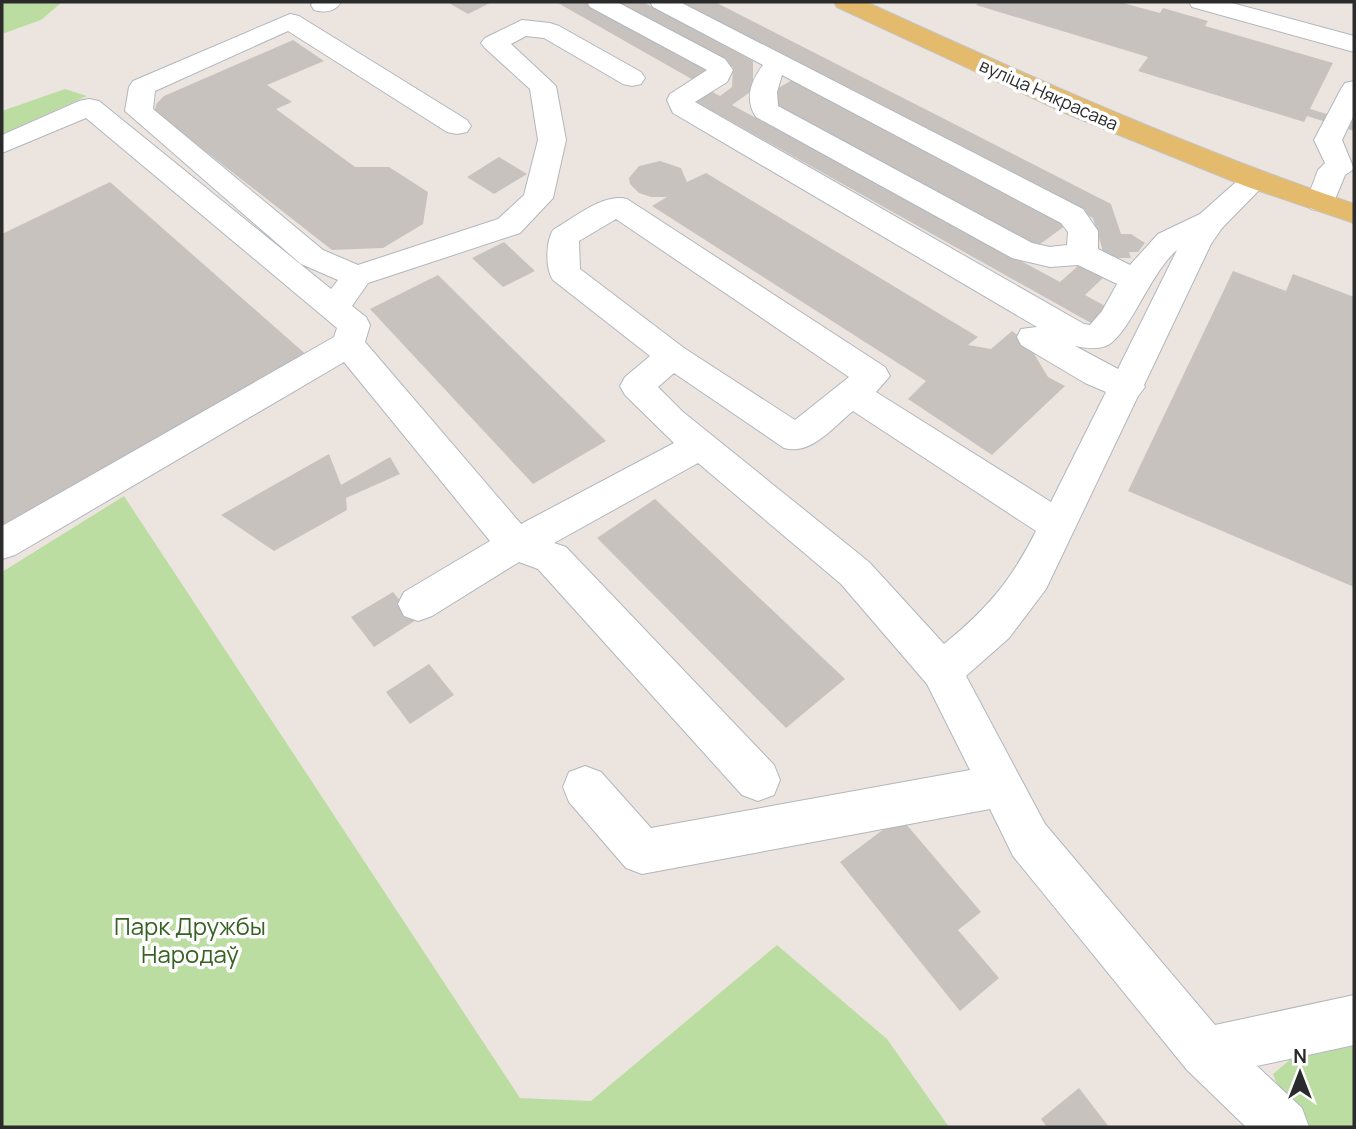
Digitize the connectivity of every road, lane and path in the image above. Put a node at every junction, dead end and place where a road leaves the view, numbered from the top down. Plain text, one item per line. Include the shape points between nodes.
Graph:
1 (599, 2) edge
2 (662, 2) edge
3 (846, 2) edge
4 (1201, 2) edge
5 (1354, 44) edge
6 (779, 63) junction
7 (632, 78) dead end
8 (1354, 89) edge
9 (457, 126) dead end
10 (2, 145) edge
11 (713, 154) dead end
12 (1348, 169) edge
13 (1255, 180) junction
14 (1321, 202) junction
15 (1354, 214) edge
16 (1211, 221) junction
17 (1354, 228) edge
18 (1082, 254) junction
19 (357, 276) junction
20 (1135, 280) junction
21 (351, 335) junction
22 (672, 356) junction
23 (1128, 387) junction
24 (852, 393) junction
25 (701, 445) junction
26 (1059, 526) junction
27 (2, 544) edge
28 (516, 545) junction
29 (418, 604) dead end
30 (942, 671) junction
31 (758, 780) dead end
32 (1001, 786) junction
33 (585, 787) dead end
34 (1354, 1020) edge
35 (1205, 1052) junction
36 (1283, 1127) edge

1 - 20 street via 720,70 718,76 680,100 683,107 1077,335 1096,337 1108,329
2 - 6 street
3 - 13 main road, вуліца Някрасава via 1075,107
4 - 5 street
6 - 18 street via 1072,216 1083,232
6 - 18 street via 765,87 766,111 1023,251 1050,257
7 - 19 street via 550,31 522,28 494,43 543,86 552,141 538,198 509,226
8 - 12 street via 1328,140
9 - 19 street via 290,22 142,87 139,111 312,257
10 - 21 street via 89,107
11 - 23 street via 1097,374
12 - 14 street via 1332,170
13 - 14 main road, вуліца Някрасава
13 - 16 street
13 - 17 main road, вуліца Някрасава
14 - 15 main road, вуліца Някрасава
16 - 20 street via 1182,231 1163,244
16 - 23 street via 1196,243
18 - 20 street
19 - 21 street via 341,298
21 - 27 street
21 - 28 street
22 - 24 street via 796,438
22 - 24 street via 564,274 564,237 617,206 873,376
22 - 25 street via 637,386
23 - 26 street
24 - 26 street
25 - 28 street
25 - 30 street via 855,573
26 - 30 street via 1032,578 995,626
28 - 29 street
28 - 31 street via 552,558
30 - 32 street
32 - 33 street via 642,852
32 - 35 street via 1028,841
34 - 35 street
35 - 36 street

